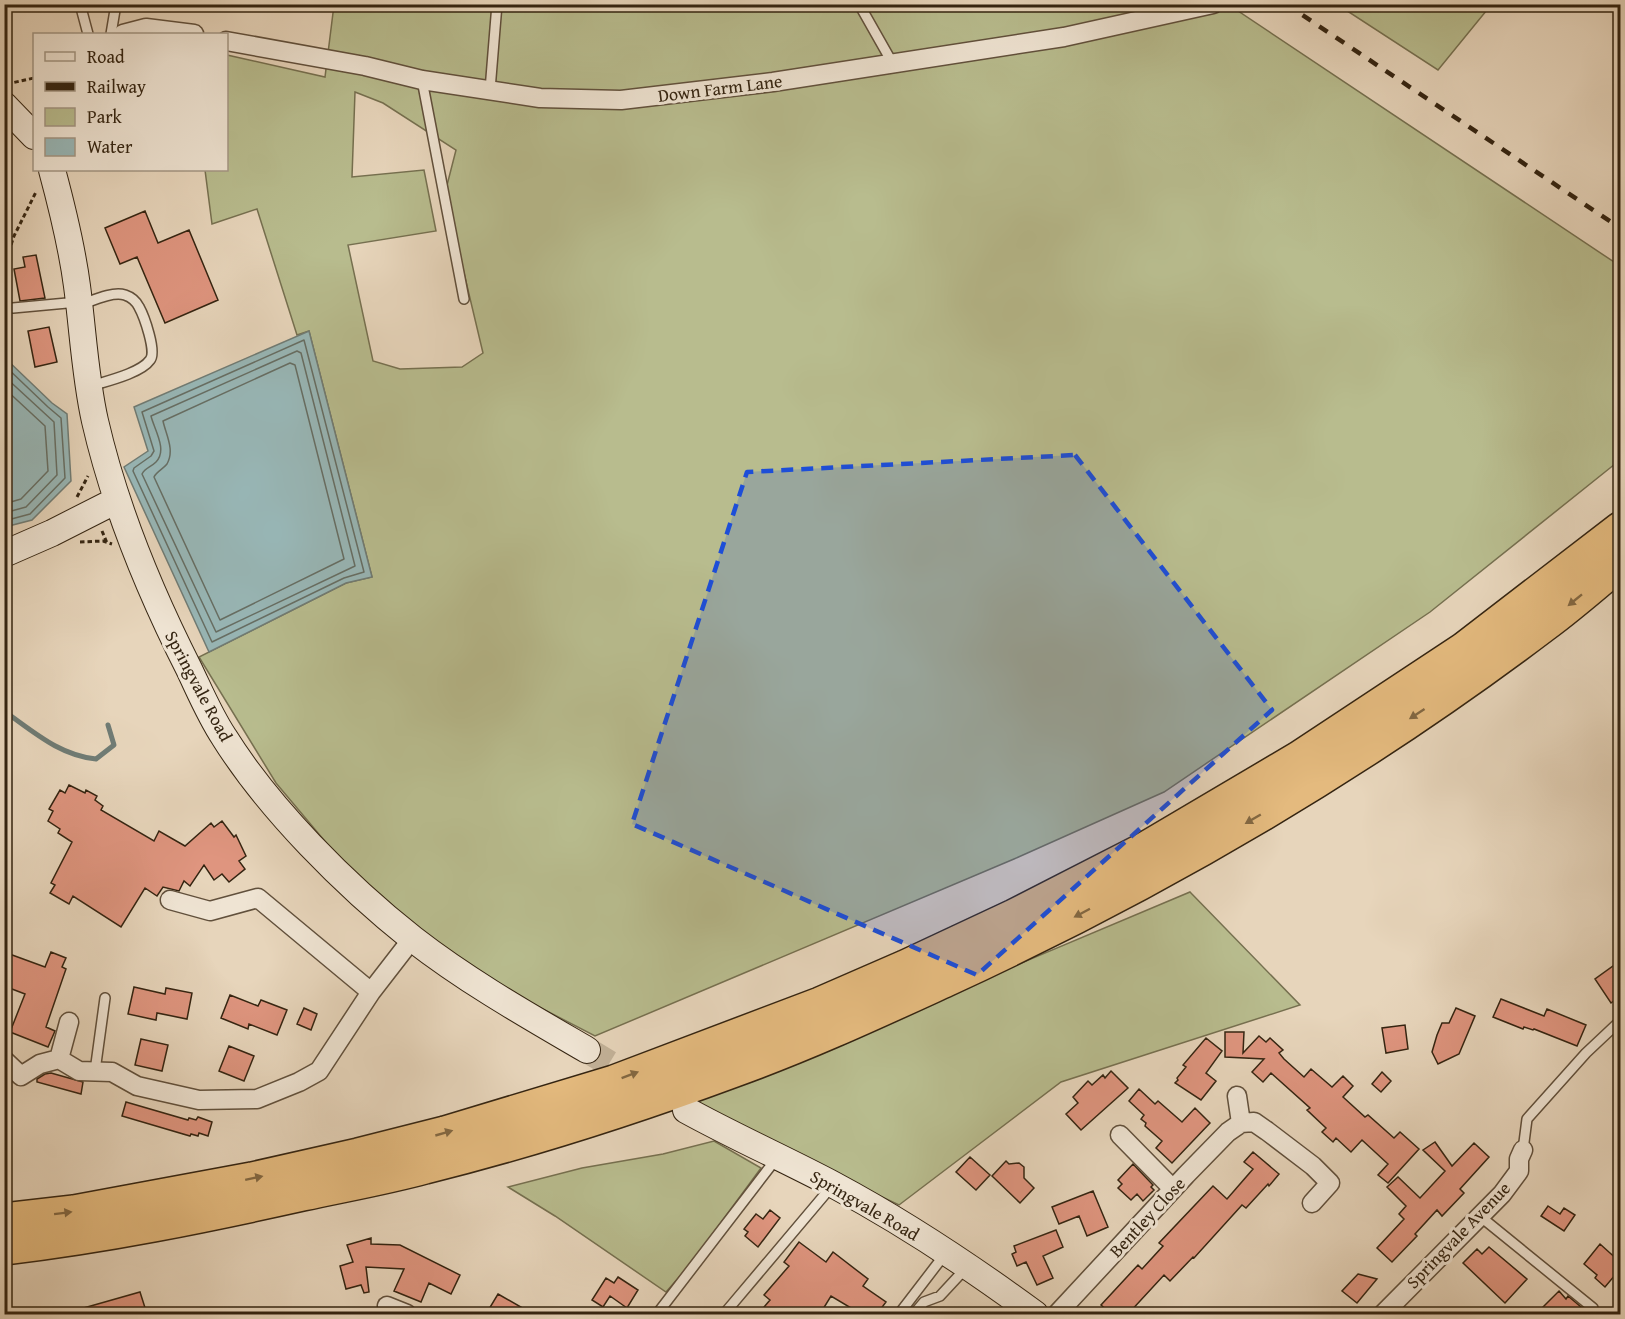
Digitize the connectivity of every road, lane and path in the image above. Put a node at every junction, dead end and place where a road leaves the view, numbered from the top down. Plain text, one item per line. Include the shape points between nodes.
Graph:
1 (80, 4) edge
2 (116, 4) edge
3 (498, 4) edge
4 (858, 4) edge
5 (1213, 4) edge
6 (88, 33) edge
7 (111, 33) edge
8 (126, 33) edge
9 (187, 33) edge
10 (228, 41) edge
11 (893, 64) junction
12 (33, 78) edge
13 (422, 80) junction
14 (4, 85) edge
15 (490, 90) junction
16 (4, 105) edge
17 (33, 135) edge
18 (52, 171) edge
19 (4, 266) edge
20 (464, 298) dead end
21 (78, 304) junction
22 (13, 308) dead end
23 (89, 387) junction
24 (102, 444) junction
25 (117, 500) junction
26 (66, 526) junction
27 (1620, 529) edge
28 (41, 538) junction
29 (119, 546) dead end
30 (4, 554) edge
31 (1620, 563) edge
32 (170, 900) dead end
33 (412, 939) junction
34 (371, 992) junction
35 (105, 998) dead end
36 (1620, 1021) edge
37 (69, 1022) dead end
38 (587, 1050) tunnel mouth
39 (59, 1059) junction
40 (4, 1060) edge
41 (95, 1071) junction
42 (1237, 1096) dead end
43 (686, 1110) dead end
44 (1241, 1123) junction
45 (1120, 1135) dead end
46 (1523, 1150) joint
47 (778, 1157) junction
48 (833, 1185) junction
49 (1173, 1189) junction
50 (1312, 1203) dead end
51 (1481, 1217) junction
52 (4, 1220) edge
53 (4, 1248) edge
54 (957, 1259) junction
55 (387, 1306) dead end
56 (1593, 1308) dead end
57 (406, 1314) edge
58 (657, 1314) edge
59 (724, 1314) edge
60 (898, 1314) edge
61 (914, 1314) edge
62 (1035, 1314) edge
63 (1056, 1314) edge
64 (1383, 1314) edge

1 - 6 lane
2 - 7 lane
3 - 15 lane
4 - 11 lane
5 - 11 street, Down Farm Lane via 1064,37
8 - 9 street via 146,27
10 - 13 street, Down Farm Lane
11 - 15 street, Down Farm Lane via 621,100 540,98
12 - 14 path
13 - 15 street, Down Farm Lane
13 - 20 lane
16 - 17 street
18 - 19 path via 35,194
18 - 21 street, Springvale Road
21 - 22 lane
21 - 23 street, Springvale Road
21 - 23 lane via 122,294 132,298 139,306 152,343 150,361 139,369
23 - 24 street, Springvale Road
24 - 25 street, Springvale Road
24 - 26 path
25 - 26 street
25 - 33 street, Springvale Road via 166,623 222,736 294,827 345,881
26 - 28 street
52 -> 27 highway via 74,1212 252,1179 445,1132 614,1082 905,968 1166,837 1299,758 1464,649
28 - 29 path via 103,541
28 - 30 street
31 -> 53 highway via 1465,683 1298,793 1033,940 835,1030 734,1071 571,1126 424,1168 182,1221
32 - 34 street via 210,911 258,898
33 - 34 street
33 - 38 street, Springvale Road via 470,980
34 - 41 street via 319,1071 257,1100 199,1100 137,1086 112,1072
35 - 41 lane
36 - 46 lane via 1527,1119
37 - 39 street
39 - 40 street via 40,1064 21,1076
39 - 41 street via 79,1071
42 - 44 street
43 - 47 street, Springvale Road
44 - 49 street, Bentley Close
44 - 50 street via 1254,1122 1330,1183
45 - 49 street
46 - 51 street, Springvale Avenue via 1519,1171
47 - 48 street, Springvale Road
47 - 58 lane
48 - 54 street, Springvale Road
48 - 59 lane
49 - 63 street, Bentley Close
51 - 56 lane
51 - 64 street, Springvale Avenue
54 - 60 lane
54 - 61 lane via 940,1296 924,1302
54 - 62 street, Springvale Road
55 - 57 street

